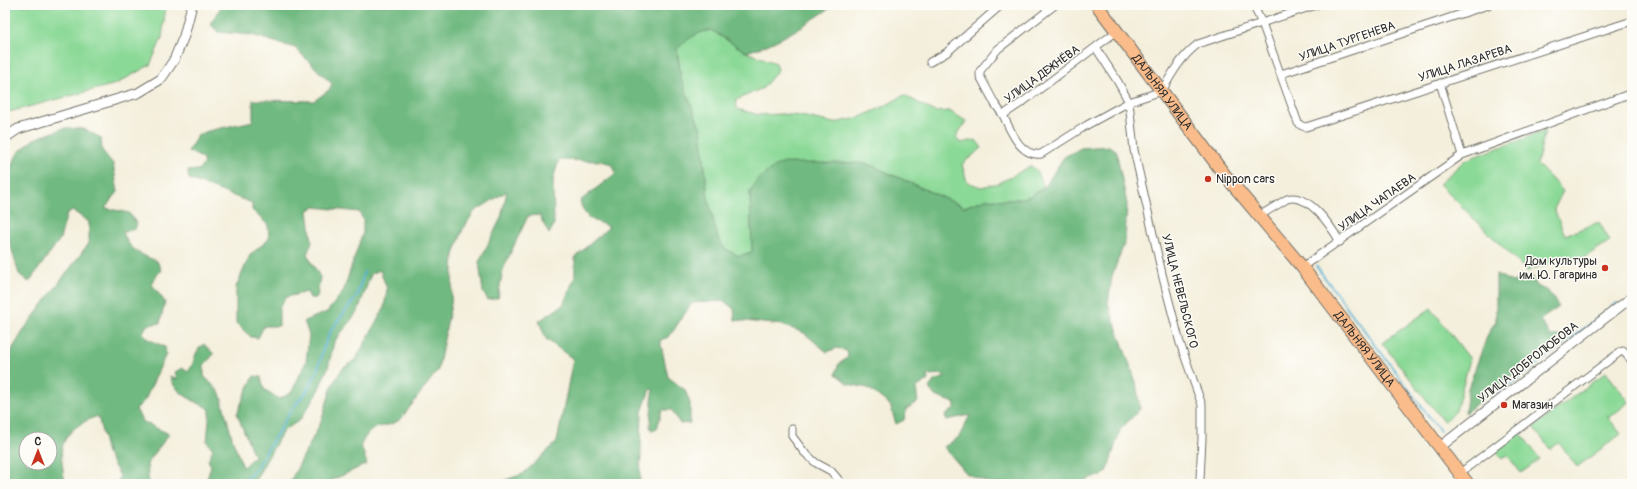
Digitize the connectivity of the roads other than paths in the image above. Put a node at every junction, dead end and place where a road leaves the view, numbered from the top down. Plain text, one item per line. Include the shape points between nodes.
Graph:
1 (192, 5) edge
2 (1001, 5) edge
3 (1056, 5) edge
4 (1097, 5) edge
5 (1253, 5) edge
6 (1316, 5) edge
7 (1488, 5) edge
8 (1632, 21) edge
9 (1262, 23) junction
10 (1117, 31) junction
11 (1096, 48) junction
12 (930, 62) dead end
13 (1281, 74) junction
14 (1440, 83) junction
15 (1162, 91) junction
16 (1632, 93) edge
17 (1129, 102) junction
18 (1003, 115) junction
19 (5, 138) edge
20 (1462, 155) junction
21 (1259, 216) junction
22 (1340, 242) junction
23 (1302, 267) junction
24 (1631, 300) edge
25 (1632, 361) edge
26 (792, 429) dead end
27 (1440, 447) junction
28 (1460, 473) junction
29 (842, 484) edge
30 (1198, 484) edge
31 (1468, 484) edge

1 - 19 street via 184,36 174,60 161,79 138,93 18,129
2 - 12 street via 946,53
3 - 18 street, УЛИЦА ДЕЖНЁВА via 998,50 980,71 980,76
4 - 10 main road, ДАЛЬНЯЯ УЛИЦА
5 - 9 street
6 - 9 street
7 - 13 street, УЛИЦА ТУРГЕНЕВА
8 - 14 street, УЛИЦА ЛАЗАРЕВА
9 - 13 street
9 - 15 street via 1198,44 1177,65
10 - 11 street, УЛИЦА ДЕЖНЁВА
10 - 15 main road, ДАЛЬНЯЯ УЛИЦА
11 - 17 street
11 - 18 street, УЛИЦА ДЕЖНЁВА
13 - 14 street, УЛИЦА ЛАЗАРЕВА via 1298,123 1306,127
14 - 20 street
15 - 17 street
15 - 21 main road, ДАЛЬНЯЯ УЛИЦА
16 - 20 street, УЛИЦА ЧАПАЕВА
17 - 18 street via 1041,154 1034,155 1023,150
17 - 30 street, УЛИЦА НЕВЕЛЬСКОГО via 1134,150 1163,278 1180,343 1202,405
20 - 22 street, УЛИЦА ЧАПАЕВА
21 - 22 street via 1287,199 1300,198 1325,219
21 - 23 main road, ДАЛЬНЯЯ УЛИЦА
22 - 23 street, УЛИЦА ЧАПАЕВА
23 - 27 main road, ДАЛЬНЯЯ УЛИЦА
24 - 27 street, УЛИЦА ДОБРОЛЮБОВА
25 - 28 street via 1623,351 1620,352
26 - 29 street via 792,436 804,452 816,463 831,471
27 - 28 main road, ДАЛЬНЯЯ УЛИЦА
28 - 31 main road, ДАЛЬНЯЯ УЛИЦА

